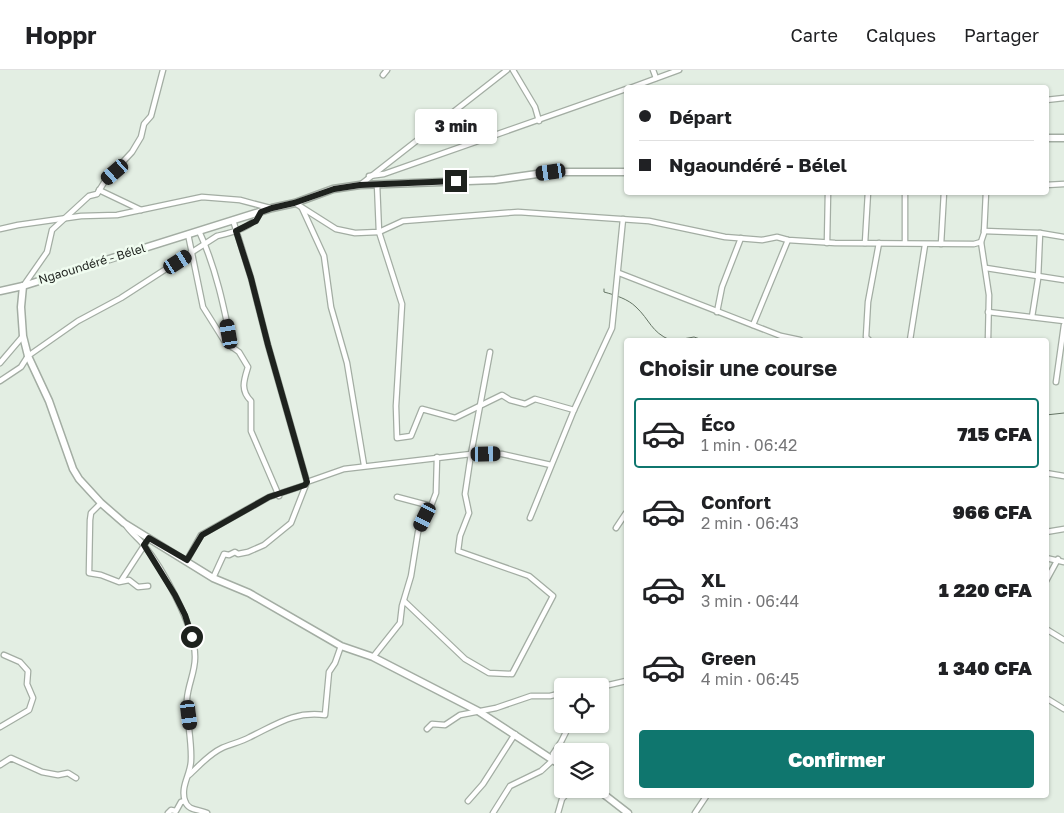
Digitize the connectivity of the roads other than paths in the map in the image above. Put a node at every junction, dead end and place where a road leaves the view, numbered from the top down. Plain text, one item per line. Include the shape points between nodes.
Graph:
1 (163, 70) edge
2 (387, 70) edge
3 (507, 70) edge
4 (513, 70) edge
5 (653, 70) edge
6 (679, 70) edge
7 (383, 75) dead end
8 (656, 78) junction
9 (636, 85) edge
10 (624, 89) edge
11 (1064, 98) edge
12 (1049, 100) edge
13 (539, 121) junction
14 (1049, 138) edge
15 (1064, 138) edge
16 (624, 172) edge
17 (369, 176) junction
18 (377, 184) junction
19 (1064, 184) edge
20 (360, 185) junction
21 (1049, 185) edge
22 (100, 190) junction
23 (828, 195) edge
24 (868, 195) edge
25 (905, 195) edge
26 (944, 195) edge
27 (986, 195) edge
28 (294, 203) junction
29 (302, 207) junction
30 (272, 208) junction
31 (142, 210) junction
32 (261, 212) junction
33 (64, 219) junction
34 (623, 219) junction
35 (233, 220) junction
36 (0, 230) edge
37 (199, 231) junction
38 (236, 231) junction
39 (984, 231) junction
40 (380, 232) junction
41 (1040, 233) junction
42 (188, 234) junction
43 (1064, 237) edge
44 (741, 238) junction
45 (788, 240) junction
46 (981, 242) junction
47 (828, 243) junction
48 (866, 243) junction
49 (879, 243) junction
50 (906, 243) junction
51 (205, 244) junction
52 (925, 244) junction
53 (941, 244) junction
54 (192, 253) junction
55 (986, 268) junction
56 (619, 272) junction
57 (1038, 276) junction
58 (1064, 280) edge
59 (24, 286) junction
60 (0, 291) edge
61 (717, 312) junction
62 (988, 312) junction
63 (1032, 317) junction
64 (1064, 321) edge
65 (1064, 325) edge
66 (753, 326) junction
67 (23, 336) junction
68 (790, 338) edge
69 (867, 338) edge
70 (910, 338) edge
71 (988, 338) edge
72 (232, 347) junction
73 (490, 352) dead end
74 (28, 356) junction
75 (0, 363) edge
76 (0, 381) edge
77 (1056, 382) dead end
78 (480, 405) junction
79 (574, 410) junction
80 (471, 454) junction
81 (437, 457) junction
82 (364, 465) junction
83 (551, 465) junction
84 (1049, 474) edge
85 (1064, 476) edge
86 (306, 484) junction
87 (278, 495) junction
88 (397, 497) dead end
89 (101, 503) junction
90 (431, 506) junction
91 (624, 516) edge
92 (530, 518) dead end
93 (124, 523) junction
94 (616, 528) dead end
95 (1064, 529) edge
96 (1049, 532) edge
97 (149, 538) junction
98 (144, 545) junction
99 (1049, 558) edge
100 (187, 560) junction
101 (1058, 560) junction
102 (1064, 562) edge
103 (1049, 576) edge
104 (213, 578) junction
105 (121, 581) junction
106 (148, 586) dead end
107 (404, 601) junction
108 (1049, 631) edge
109 (1064, 640) edge
110 (341, 646) junction
111 (4, 655) dead end
112 (373, 657) junction
113 (624, 681) edge
114 (609, 685) edge
115 (554, 695) edge
116 (1049, 700) edge
117 (1064, 709) edge
118 (478, 711) junction
119 (0, 727) edge
120 (427, 729) dead end
121 (566, 733) edge
122 (515, 734) junction
123 (553, 760) junction
124 (0, 765) edge
125 (187, 776) junction
126 (76, 778) dead end
127 (563, 798) edge
128 (609, 798) edge
129 (705, 798) edge
130 (185, 801) junction
131 (468, 801) dead end
132 (168, 813) edge
133 (207, 813) edge
134 (493, 813) edge
135 (558, 813) edge
136 (628, 813) edge
137 (694, 813) edge

1 - 22 street via 151,116 144,124 141,137
2 - 7 street
3 - 17 street
4 - 13 street via 535,107
5 - 8 street
6 - 8 street
8 - 9 street
10 - 13 street
11 - 12 street
13 - 17 street via 384,174
14 - 15 street
16 - 18 street, Ngaoundéré - Bélel via 551,172 495,180
17 - 20 street
18 - 20 street, Ngaoundéré - Bélel
18 - 40 street
19 - 21 street
20 - 28 street, Ngaoundéré - Bélel via 334,189
22 - 31 street
22 - 33 street
23 - 47 street
24 - 48 street
25 - 50 street
26 - 53 street
27 - 39 street
28 - 29 street
28 - 30 street, Ngaoundéré - Bélel
29 - 40 street via 336,229 355,233
29 - 82 street via 324,256 331,307 348,362
30 - 31 street via 240,200 202,197
30 - 32 street, Ngaoundéré - Bélel
31 - 33 street
32 - 35 street, Ngaoundéré - Bélel
32 - 38 street via 256,221
33 - 36 street
33 - 59 street via 52,230 47,252
34 - 40 street via 518,212 402,221
34 - 44 street
34 - 56 street
35 - 37 street, Ngaoundéré - Bélel
35 - 38 street
37 - 42 street, Ngaoundéré - Bélel
37 - 51 street
38 - 51 street via 217,236
38 - 86 street
39 - 41 street
39 - 46 street
40 - 78 street via 402,304 396,398 398,438 412,436 422,409 455,418
41 - 43 street
41 - 57 street
42 - 54 street
42 - 59 street, Ngaoundéré - Bélel
44 - 45 street
44 - 61 street via 722,287
45 - 47 street
45 - 66 street
46 - 53 street
46 - 55 street
47 - 48 street
48 - 49 street
49 - 50 street
49 - 69 street via 868,302
50 - 52 street
51 - 54 street
51 - 72 street
52 - 53 street
52 - 70 street
54 - 72 street via 203,306 225,342
54 - 74 street via 78,321
55 - 57 street
55 - 62 street
56 - 61 street
56 - 79 street via 612,328
57 - 58 street
57 - 63 street
59 - 60 street, Ngaoundéré - Bélel
59 - 67 street via 21,306
61 - 66 street
62 - 63 street
62 - 71 street
63 - 64 street
65 - 77 street
66 - 68 street
67 - 74 street
67 - 75 street
72 - 87 street via 248,367 243,385 251,401 251,431
73 - 78 street
74 - 76 street via 20,367
74 - 89 street via 73,469
78 - 79 street via 502,395 525,404 535,399
78 - 80 street
79 - 83 street
80 - 81 street
80 - 83 street via 502,454
80 - 107 street via 466,494 469,513 458,551 528,576 553,596 512,674 489,673 465,659
81 - 82 street
81 - 90 street via 436,493
82 - 86 street via 340,470
83 - 92 street
84 - 85 street
86 - 87 street
86 - 104 street via 291,523 269,541 248,552 224,554
87 - 100 street via 202,535
88 - 90 street
89 - 93 street
89 - 105 street via 91,513 89,573
90 - 107 street via 418,532
91 - 94 street
93 - 97 street
93 - 98 street
95 - 96 street
97 - 98 street
97 - 100 street
98 - 105 street
98 - 125 street via 185,615 194,650 187,701 192,740 191,767
99 - 101 street
100 - 104 street
101 - 102 street
101 - 103 street
104 - 110 street via 264,601
105 - 106 street via 129,580 138,587
107 - 112 street via 400,624
108 - 109 street
110 - 112 street
110 - 125 street via 329,672 325,715 295,715 267,727 222,748
111 - 119 street via 20,662 28,671 27,684 33,698 30,710
112 - 118 street
113 - 114 street
115 - 118 street via 531,696
116 - 117 street
118 - 120 street via 460,715 445,725 432,724
118 - 122 street
121 - 123 street via 553,754
122 - 123 street
122 - 131 street via 483,784
123 - 134 street via 541,771 510,786
124 - 126 street via 14,758 35,770 58,775 68,773
125 - 130 street
127 - 135 street
128 - 136 street
129 - 137 street
130 - 132 street via 176,811
130 - 133 street via 191,808

